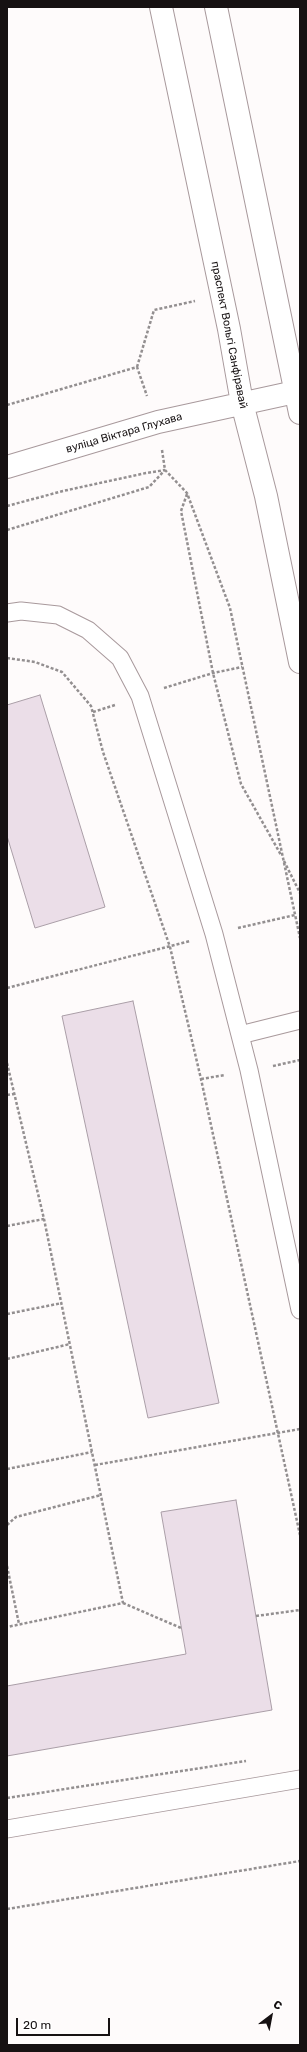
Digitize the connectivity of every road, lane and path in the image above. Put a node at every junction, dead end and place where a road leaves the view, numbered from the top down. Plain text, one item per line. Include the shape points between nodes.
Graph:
1 (161, 7) edge
2 (216, 7) edge
3 (295, 392) junction
4 (242, 403) junction
5 (7, 405) edge
6 (300, 413) edge
7 (158, 422) junction
8 (7, 467) edge
9 (165, 470) junction
10 (187, 493) junction
11 (7, 506) edge
12 (7, 530) edge
13 (7, 613) edge
14 (7, 658) edge
15 (300, 662) edge
16 (242, 667) junction
17 (214, 673) junction
18 (140, 696) junction
19 (93, 712) junction
20 (282, 857) junction
21 (300, 893) edge
22 (300, 938) edge
23 (170, 947) junction
24 (7, 988) edge
25 (300, 1020) edge
26 (240, 1035) junction
27 (7, 1063) edge
28 (14, 1094) junction
29 (7, 1096) edge
30 (44, 1219) junction
31 (7, 1226) edge
32 (62, 1303) junction
33 (300, 1310) edge
34 (7, 1314) edge
35 (70, 1344) junction
36 (7, 1359) edge
37 (300, 1429) edge
38 (278, 1433) junction
39 (92, 1452) junction
40 (95, 1465) junction
41 (7, 1470) edge
42 (101, 1495) junction
43 (7, 1525) edge
44 (300, 1535) edge
45 (7, 1566) edge
46 (123, 1604) junction
47 (300, 1610) edge
48 (256, 1616) dead end
49 (19, 1624) junction
50 (7, 1627) edge
51 (181, 1628) dead end
52 (254, 1759) dead end
53 (300, 1779) edge
54 (7, 1798) edge
55 (7, 1829) edge
56 (300, 1861) edge
57 (7, 1909) edge

1 - 4 street, праспект Вольгі Санфіравай via 229,329
2 - 3 street
3 - 4 street, вуліца Віктара Глухава
3 - 6 street
4 - 7 street, вуліца Віктара Глухава
4 - 15 street, праспект Вольгі Санфіравай via 266,496
5 - 7 path via 137,367
7 - 8 street, вуліца Віктара Глухава
7 - 9 path
9 - 10 path
9 - 11 path via 63,491
9 - 12 path via 149,487
10 - 16 path via 230,608
10 - 17 path via 181,511
13 - 18 lane via 22,611 58,615 88,630 120,658
14 - 19 path via 35,662 62,672 91,706
16 - 17 path
16 - 20 path
17 - 18 path
17 - 20 path via 241,784
18 - 19 path
18 - 26 lane via 214,934
19 - 23 path via 110,773
20 - 21 path
20 - 22 path
23 - 24 path
23 - 38 path
25 - 26 lane
26 - 33 lane
27 - 28 path
28 - 29 path
28 - 30 path
30 - 31 path
30 - 32 path
32 - 34 path
32 - 35 path
35 - 36 path
35 - 39 path
37 - 38 path
38 - 40 path
38 - 44 path
39 - 40 path
39 - 41 path
40 - 42 path
42 - 43 path via 16,1516
42 - 46 path
45 - 49 path
46 - 49 path
46 - 51 path
47 - 48 path
49 - 50 path
52 - 54 path
53 - 55 lane
56 - 57 path

